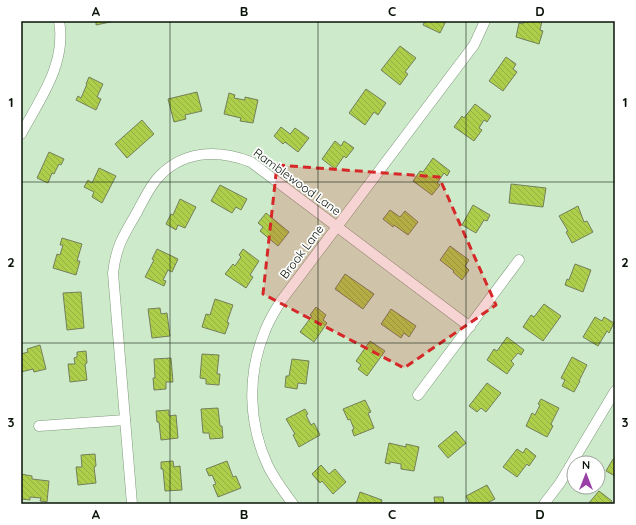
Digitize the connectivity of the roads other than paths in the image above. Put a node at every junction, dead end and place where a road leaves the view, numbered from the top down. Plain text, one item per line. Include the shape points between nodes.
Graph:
1 (59, 21) edge
2 (485, 21) edge
3 (21, 134) edge
4 (337, 226) junction
5 (519, 260) dead end
6 (470, 327) junction
7 (615, 391) edge
8 (418, 396) dead end
9 (125, 420) junction
10 (39, 426) dead end
11 (132, 504) edge
12 (294, 504) edge
13 (544, 504) edge

1 - 3 street via 58,59 52,76
2 - 4 street, Brook Lane via 474,45
4 - 6 street, Ramblewood Lane
4 - 9 street, Ramblewood Lane via 251,162 236,156 204,154 188,158 165,171 151,186 120,243 115,258 113,273
4 - 12 street, Brook Lane via 269,320 257,352 253,374 254,424 260,445 268,466
5 - 6 street
6 - 8 street
7 - 13 street via 560,483
9 - 10 street
9 - 11 street, Ramblewood Lane

